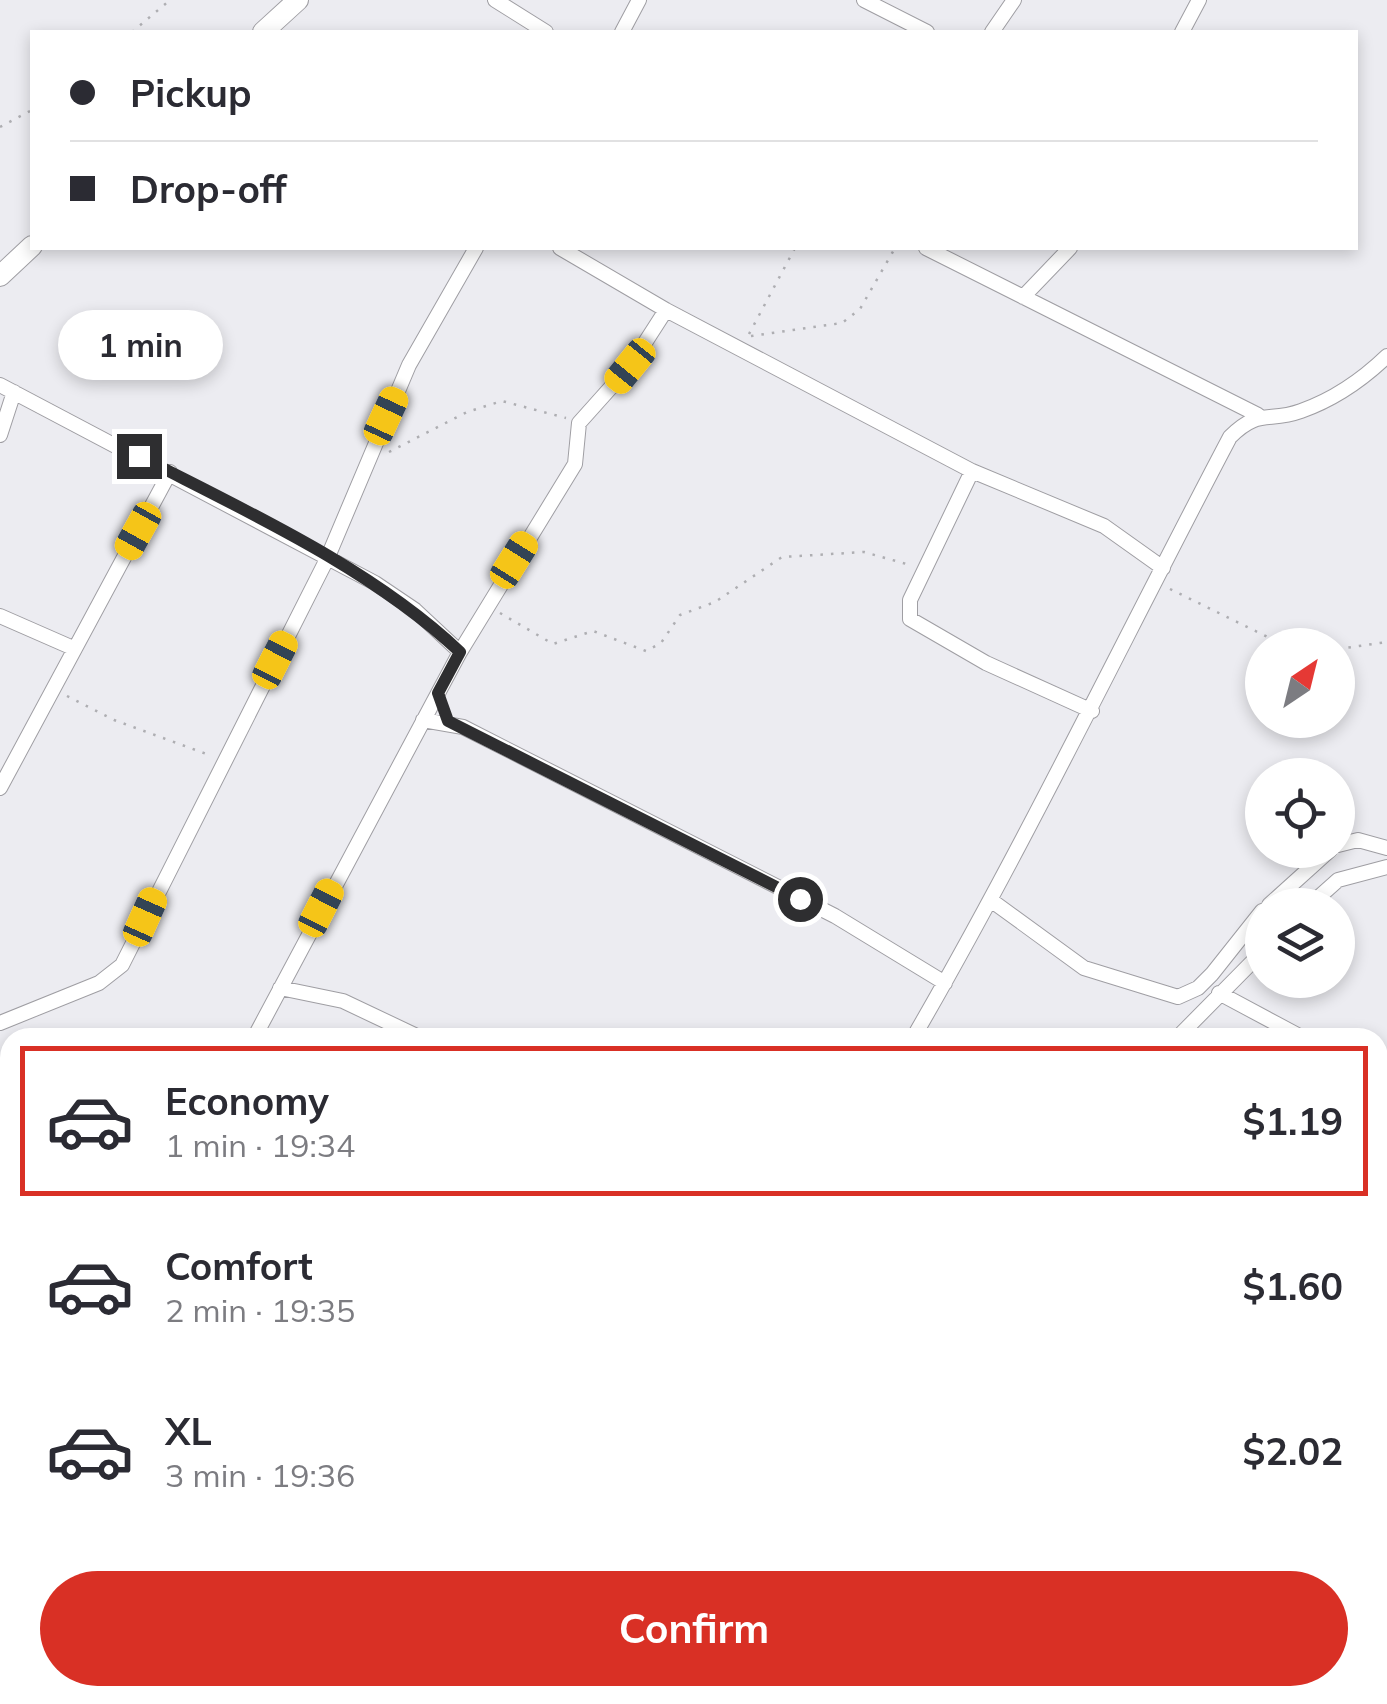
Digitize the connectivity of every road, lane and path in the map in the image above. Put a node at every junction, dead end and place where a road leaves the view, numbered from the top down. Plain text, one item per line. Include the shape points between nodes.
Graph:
1 (170, 0) edge
2 (298, 0) edge
3 (494, 0) edge
4 (640, 0) edge
5 (864, 0) edge
6 (1014, 0) edge
7 (1200, 0) edge
8 (134, 30) edge
9 (265, 30) edge
10 (543, 30) edge
11 (623, 30) edge
12 (923, 30) edge
13 (993, 30) edge
14 (1183, 30) edge
15 (30, 111) edge
16 (0, 127) edge
17 (30, 248) edge
18 (475, 250) edge
19 (563, 250) edge
20 (795, 250) edge
21 (893, 250) edge
22 (930, 250) edge
23 (1068, 250) edge
24 (0, 276) edge
25 (1023, 296) junction
26 (666, 310) junction
27 (1387, 356) edge
28 (7, 388) edge
29 (1226, 401) junction
30 (593, 409) junction
31 (1258, 415) junction
32 (0, 434) edge
33 (1230, 437) junction
34 (365, 464) junction
35 (972, 471) junction
36 (170, 472) junction
37 (327, 559) junction
38 (1163, 568) junction
39 (924, 570) junction
40 (1155, 583) junction
41 (490, 608) junction
42 (0, 616) edge
43 (1251, 628) edge
44 (1387, 642) edge
45 (1355, 647) edge
46 (73, 648) junction
47 (460, 652) junction
48 (51, 690) junction
49 (438, 693) junction
50 (1092, 711) junction
51 (422, 720) junction
52 (448, 721) junction
53 (222, 761) junction
54 (0, 788) edge
55 (1355, 841) edge
56 (1387, 848) edge
57 (1387, 867) edge
58 (1310, 868) edge
59 (1288, 888) edge
60 (1329, 888) edge
61 (992, 901) junction
62 (1245, 932) edge
63 (1245, 968) edge
64 (945, 983) junction
65 (280, 988) junction
66 (1219, 993) junction
67 (0, 1023) edge
68 (259, 1028) edge
69 (400, 1028) edge
70 (920, 1028) edge
71 (1186, 1028) edge
72 (1284, 1028) edge

1 - 8 path
2 - 9 street
3 - 10 street
4 - 11 street
5 - 12 street
6 - 13 street
7 - 14 street
15 - 16 path
17 - 24 street
18 - 34 street via 409,365
19 - 26 street
20 - 21 path via 748,336 842,322 860,308
22 - 25 street
23 - 25 street
25 - 29 street
26 - 30 street
26 - 35 street
27 - 31 street via 1338,396 1297,413
28 - 32 street
28 - 36 street
29 - 31 street
29 - 33 street
30 - 34 path via 554,418 502,401
30 - 41 street via 578,427 574,464
31 - 33 street
33 - 38 street
34 - 37 street
35 - 38 street via 1104,526
35 - 39 street
36 - 37 street
36 - 46 street
37 - 47 street via 375,582
37 - 53 street
38 - 40 street
39 - 41 path via 864,552 782,557 715,602 680,616 646,651 593,631 553,644
39 - 50 street via 910,600 910,619
40 - 43 path
40 - 50 street
41 - 47 street
42 - 46 street
44 - 45 path
46 - 48 street
47 - 49 street
48 - 53 path
48 - 54 street
49 - 51 street
49 - 52 street
50 - 61 street
51 - 52 street
51 - 65 street
52 - 64 street via 835,916
53 - 67 street via 122,965 99,983
55 - 56 street
57 - 60 street
58 - 59 street
61 - 62 street via 1084,968 1178,997 1212,974
61 - 64 street
63 - 66 street
64 - 70 street
65 - 68 street
65 - 69 street via 343,1001
66 - 71 street
66 - 72 street

